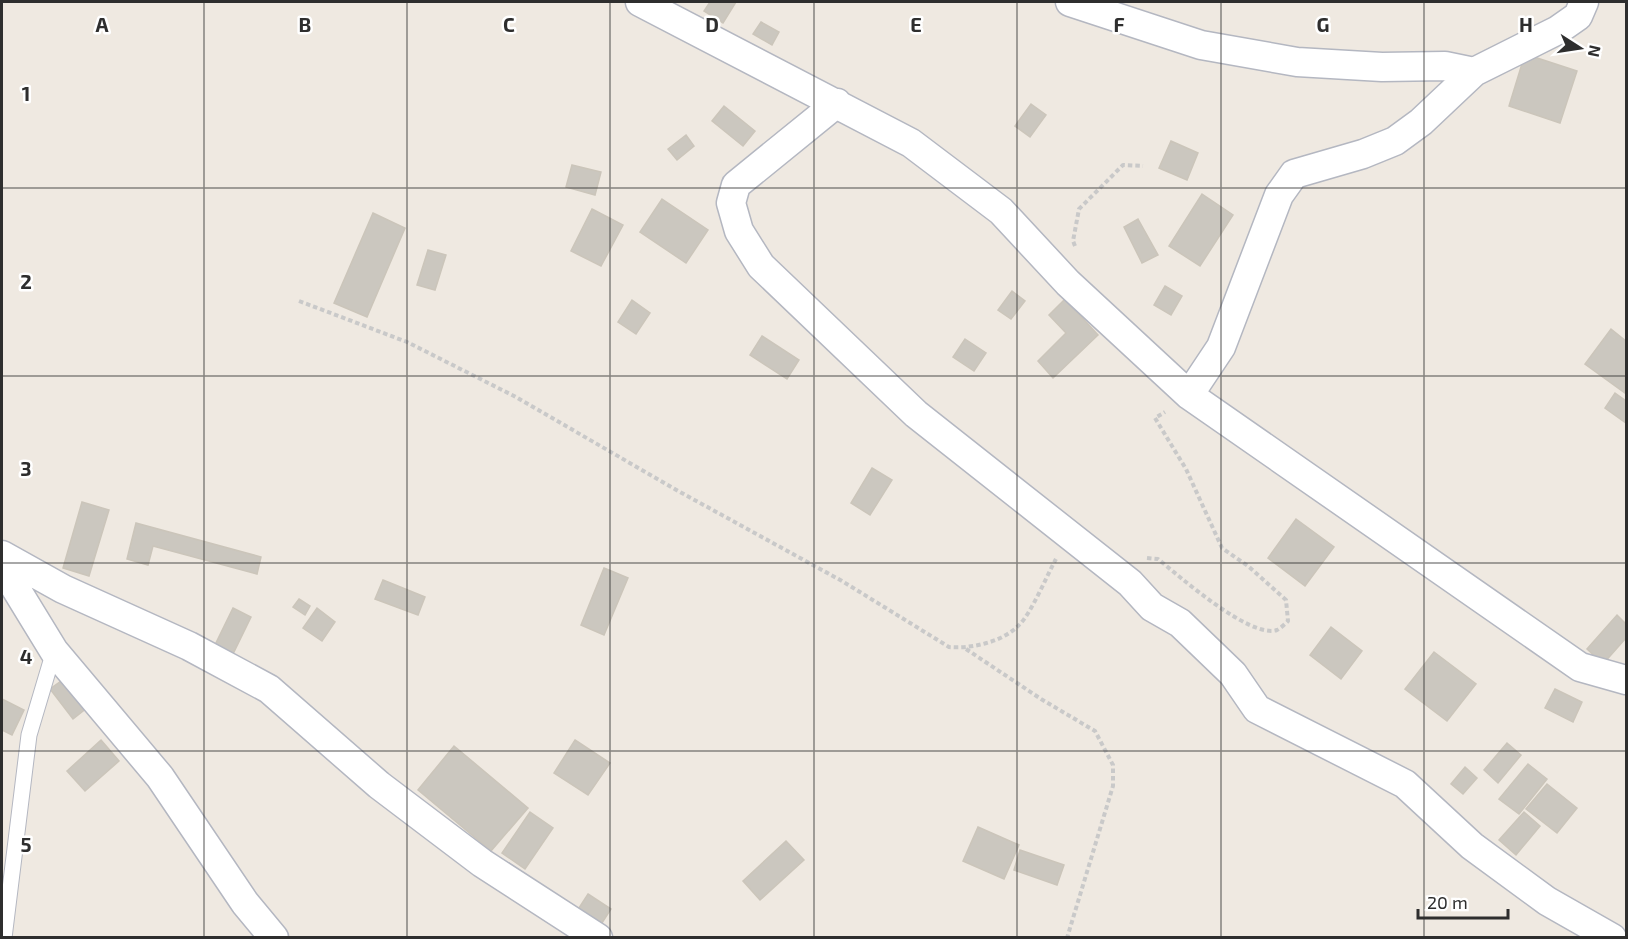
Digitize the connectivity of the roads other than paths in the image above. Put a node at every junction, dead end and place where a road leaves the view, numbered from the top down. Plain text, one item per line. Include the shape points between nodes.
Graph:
1 (640, 2) edge
2 (1070, 2) edge
3 (1584, 2) edge
4 (1474, 72) junction
5 (837, 103) junction
6 (1189, 395) junction
7 (2, 555) edge
8 (2, 566) edge
9 (54, 651) junction
10 (1626, 680) edge
11 (4, 938) edge
12 (274, 938) edge
13 (598, 938) edge
14 (1612, 938) edge

1 - 5 street
2 - 4 street via 1201,45 1297,62 1446,66
3 - 4 street via 1578,16 1558,30
4 - 6 street via 1395,141 1294,174 1279,195 1221,347
5 - 6 street via 911,143 1001,211 1068,283
5 - 14 street via 736,185 731,203 740,231 761,266 916,414 1130,583 1152,607 1180,623 1233,674 1257,710 1405,784 1472,846 1547,901
6 - 10 street via 1580,667
7 - 13 street via 63,589 189,646 269,689 379,785 473,856
8 - 9 street
9 - 11 lane via 29,735
9 - 12 street via 160,777 245,903

